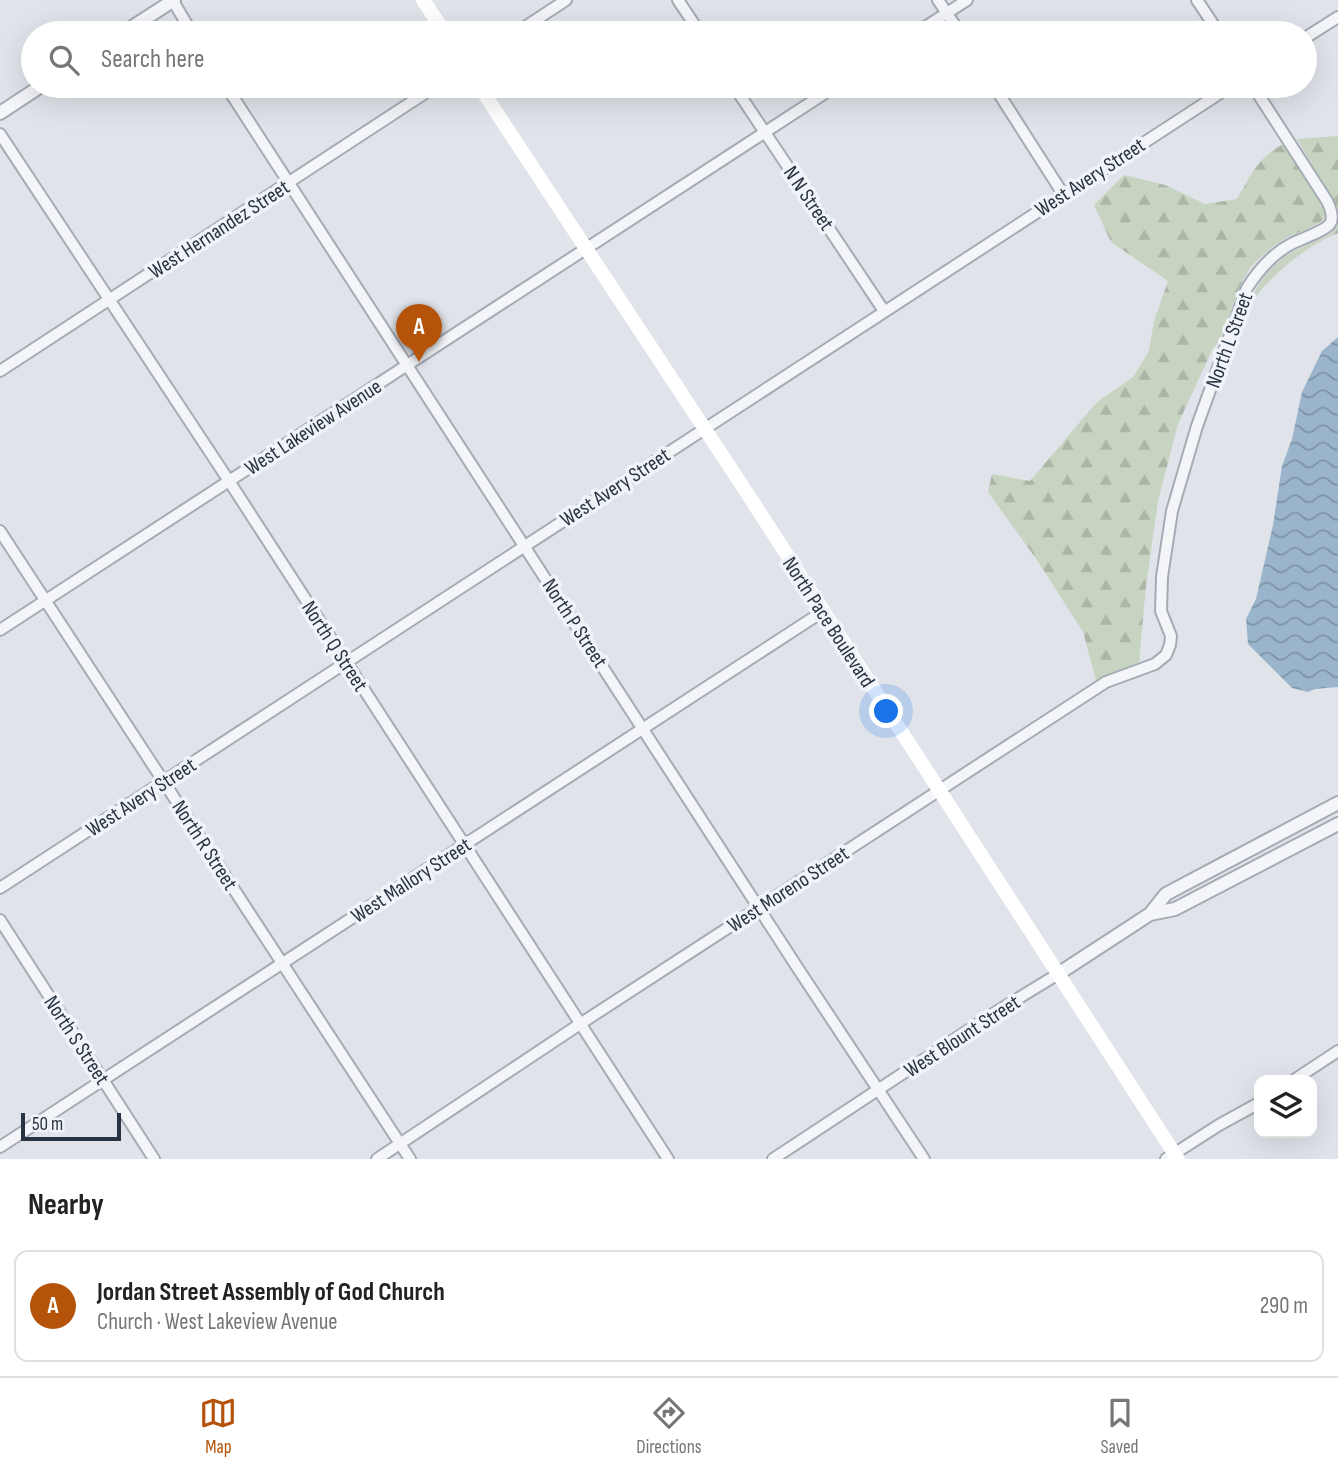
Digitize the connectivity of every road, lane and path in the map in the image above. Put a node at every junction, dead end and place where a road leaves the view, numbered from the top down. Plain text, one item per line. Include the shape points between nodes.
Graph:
1 (423, 0) edge
2 (566, 0) edge
3 (678, 0) edge
4 (938, 0) edge
5 (967, 0) edge
6 (1197, 0) edge
7 (174, 1) edge
8 (947, 13) junction
9 (1338, 16) edge
10 (142, 21) edge
11 (185, 21) edge
12 (437, 21) edge
13 (534, 21) edge
14 (692, 21) edge
15 (935, 21) edge
16 (952, 21) edge
17 (1211, 21) edge
18 (1317, 30) edge
19 (23, 98) edge
20 (234, 98) edge
21 (418, 98) edge
22 (487, 98) edge
23 (742, 98) edge
24 (817, 98) edge
25 (1002, 98) edge
26 (1212, 98) edge
27 (1261, 98) edge
28 (0, 113) edge
29 (765, 132) junction
30 (0, 134) edge
31 (290, 183) junction
32 (1063, 194) junction
33 (586, 249) junction
34 (109, 300) junction
35 (884, 311) junction
36 (407, 365) junction
37 (0, 371) edge
38 (705, 429) junction
39 (229, 481) junction
40 (0, 531) edge
41 (524, 546) junction
42 (46, 599) junction
43 (1161, 611) joint
44 (822, 612) junction
45 (0, 629) edge
46 (346, 662) junction
47 (643, 728) junction
48 (164, 782) junction
49 (939, 792) junction
50 (1338, 803) edge
51 (1321, 813) junction
52 (1334, 827) edge
53 (464, 845) junction
54 (0, 888) edge
55 (759, 908) junction
56 (1150, 914) junction
57 (0, 920) edge
58 (282, 964) junction
59 (1058, 974) junction
60 (580, 1024) junction
61 (1338, 1051) edge
62 (1302, 1075) edge
63 (103, 1080) junction
64 (880, 1089) junction
65 (1254, 1106) edge
66 (400, 1144) junction
67 (0, 1147) edge
68 (1173, 1157) edge
69 (154, 1159) edge
70 (377, 1159) edge
71 (410, 1159) edge
72 (668, 1159) edge
73 (774, 1159) edge
74 (925, 1159) edge

1 - 12 main road
2 - 13 street
3 - 14 street
4 - 8 street
5 - 8 street
6 - 17 street
7 - 10 street
7 - 11 street
8 - 15 street
8 - 16 street
9 - 18 street
19 - 28 street
20 - 31 street, North P Street
21 - 31 street, West Hernandez Street
22 - 33 main road, North Pace Boulevard
23 - 29 street, N N Street
24 - 29 street, West Lakeview Avenue
25 - 32 street
26 - 32 street, West Avery Street
27 - 43 street, North L Street via 1327,201 1331,223 1270,259 1247,288 1197,426 1172,512
29 - 33 street, West Lakeview Avenue
29 - 35 street, N N Street
30 - 34 street, North Q Street
31 - 34 street, West Hernandez Street
31 - 36 street, North P Street
32 - 35 street, West Avery Street
33 - 36 street, West Lakeview Avenue
33 - 38 main road, North Pace Boulevard
34 - 37 street, West Hernandez Street
34 - 39 street, North Q Street
35 - 38 street, West Avery Street
36 - 39 street, West Lakeview Avenue
36 - 41 street, North P Street
38 - 41 street, West Avery Street
38 - 44 main road, North Pace Boulevard
39 - 42 street, West Lakeview Avenue
39 - 46 street, North Q Street
40 - 42 street, North R Street
41 - 46 street, West Avery Street
41 - 47 street, North P Street
42 - 45 street, West Lakeview Avenue
42 - 48 street, North R Street
43 - 49 street, West Moreno Street via 1171,636 1159,662 1107,682
44 - 47 street, West Mallory Street
44 - 49 main road, North Pace Boulevard
46 - 48 street, West Avery Street
46 - 53 street, North Q Street
47 - 53 street, West Mallory Street
47 - 55 street, North P Street
48 - 54 street, West Avery Street
48 - 58 street, North R Street
49 - 55 street, West Moreno Street
49 - 59 main road, North Pace Boulevard
50 - 51 street, West Blount Street
51 - 52 street
51 - 56 street, West Blount Street via 1166,894
52 - 56 street, West Blount Street via 1175,909
53 - 58 street, West Mallory Street
53 - 60 street, North Q Street
55 - 60 street, West Moreno Street
55 - 64 street, North P Street
56 - 59 street, West Blount Street
57 - 63 street, North S Street
58 - 63 street, West Mallory Street
58 - 66 street, North R Street
59 - 64 street, West Blount Street
59 - 68 main road, North Pace Boulevard
60 - 66 street, West Moreno Street
60 - 72 street, North Q Street
61 - 62 street
63 - 67 street, West Mallory Street
63 - 69 street, North S Street
64 - 73 street, West Blount Street
64 - 74 street, North P Street
65 - 68 street
66 - 70 street, West Moreno Street
66 - 71 street, North R Street

